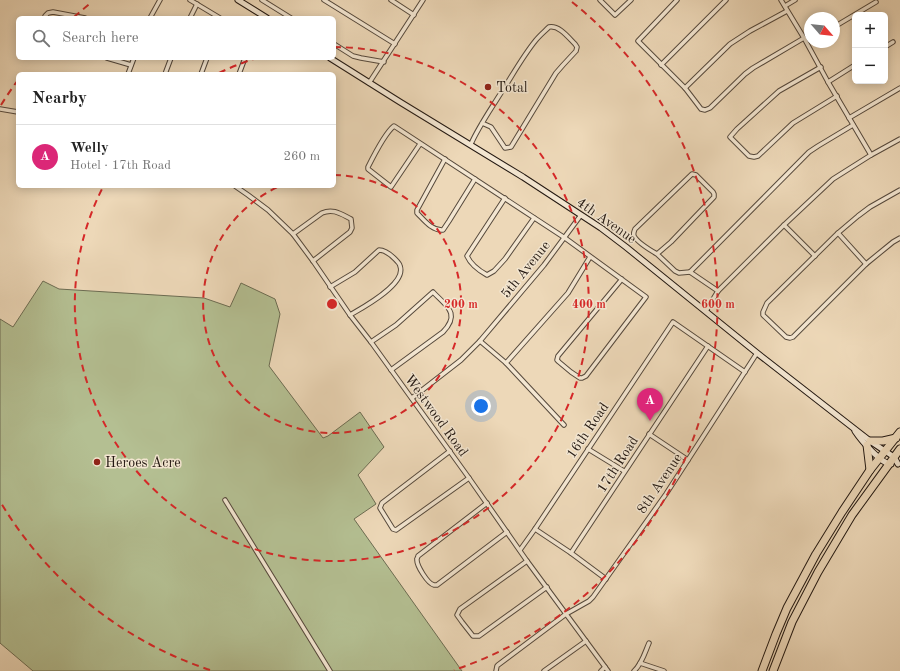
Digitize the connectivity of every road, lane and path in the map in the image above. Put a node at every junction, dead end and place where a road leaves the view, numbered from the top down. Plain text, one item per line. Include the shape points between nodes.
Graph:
1 (160, 0) edge
2 (190, 0) edge
3 (238, 0) edge
4 (262, 0) edge
5 (324, 0) edge
6 (390, 0) edge
7 (424, 0) edge
8 (600, 0) edge
9 (631, 0) edge
10 (677, 0) edge
11 (726, 0) edge
12 (781, 0) edge
13 (796, 0) edge
14 (876, 2) dead end
15 (197, 4) junction
16 (785, 6) junction
17 (787, 11) junction
18 (414, 15) junction
19 (45, 16) edge
20 (74, 16) edge
21 (151, 16) edge
22 (191, 16) edge
23 (217, 16) edge
24 (264, 16) edge
25 (288, 16) edge
26 (840, 23) edge
27 (804, 38) joint
28 (893, 42) dead end
29 (395, 44) junction
30 (336, 45) edge
31 (888, 45) edge
32 (812, 48) edge
33 (113, 60) edge
34 (133, 60) edge
35 (170, 60) edge
36 (206, 60) edge
37 (244, 60) edge
38 (333, 60) edge
39 (384, 62) junction
40 (131, 65) junction
41 (661, 65) junction
42 (820, 67) junction
43 (852, 67) edge
44 (129, 72) edge
45 (166, 72) edge
46 (202, 72) edge
47 (240, 72) edge
48 (828, 82) junction
49 (369, 83) junction
50 (685, 88) junction
51 (900, 88) edge
52 (837, 96) junction
53 (0, 109) edge
54 (16, 112) edge
55 (849, 118) junction
56 (482, 123) junction
57 (853, 124) junction
58 (900, 139) edge
59 (420, 144) junction
60 (471, 144) junction
61 (871, 155) junction
62 (445, 159) junction
63 (475, 179) junction
64 (238, 188) edge
65 (900, 190) edge
66 (505, 198) junction
67 (581, 215) junction
68 (534, 218) junction
69 (784, 225) junction
70 (838, 233) junction
71 (293, 234) junction
72 (565, 238) junction
73 (900, 238) edge
74 (657, 254) junction
75 (590, 256) junction
76 (815, 256) junction
77 (313, 261) junction
78 (866, 264) junction
79 (690, 272) junction
80 (622, 279) junction
81 (330, 286) junction
82 (718, 291) junction
83 (706, 312) junction
84 (350, 316) junction
85 (480, 341) junction
86 (371, 342) junction
87 (708, 346) junction
88 (757, 353) junction
89 (506, 363) junction
90 (391, 370) junction
91 (745, 372) junction
92 (412, 398) junction
93 (564, 425) dead end
94 (649, 434) junction
95 (898, 435) edge
96 (868, 443) junction
97 (588, 449) junction
98 (900, 449) edge
99 (886, 450) junction
100 (450, 451) junction
101 (894, 457) junction
102 (880, 458) junction
103 (688, 460) junction
104 (888, 464) junction
105 (899, 464) edge
106 (870, 470) junction
107 (624, 471) junction
108 (469, 478) junction
109 (225, 500) dead end
110 (487, 503) junction
111 (534, 529) junction
112 (507, 532) junction
113 (520, 550) junction
114 (571, 553) junction
115 (528, 561) junction
116 (606, 579) junction
117 (547, 587) junction
118 (566, 614) junction
119 (586, 641) junction
120 (649, 642) dead end
121 (778, 658) junction
122 (640, 663) junction
123 (607, 669) edge
124 (330, 671) edge
125 (496, 671) edge
126 (544, 671) edge
127 (600, 671) edge
128 (634, 671) edge
129 (664, 671) edge
130 (762, 671) edge
131 (773, 671) edge
132 (778, 671) edge

1 - 21 street
2 - 15 street
3 - 24 street
4 - 25 street
5 - 29 street
6 - 18 street
7 - 18 street
8 - 9 street via 615,15
10 - 41 street via 638,41
11 - 41 street
12 - 16 street
13 - 16 street
14 - 26 street
15 - 22 street
15 - 23 street
16 - 17 street
17 - 27 street
17 - 50 street via 730,44
18 - 29 street
19 - 20 street via 53,12
27 - 50 street via 760,62 710,108 701,109
28 - 31 street
29 - 39 street
30 - 39 street via 353,56
32 - 42 street
33 - 40 street
34 - 40 street
35 - 45 street
36 - 46 street
37 - 47 street
38 - 49 street, 4th Avenue
39 - 49 street
40 - 44 street
41 - 50 street
42 - 48 street
42 - 52 street via 779,91 730,136 749,156 758,156 793,123
43 - 48 street
48 - 52 street
49 - 60 street, 4th Avenue
51 - 55 street
52 - 55 street
53 - 54 street
55 - 57 street
56 - 56 street via 491,127 505,148 511,147 556,73 576,51 575,44 558,28 549,27 522,60
56 - 60 street
57 - 61 street
57 - 79 street via 810,152
58 - 61 street
59 - 59 street via 394,126 388,131 368,169 391,187
59 - 62 street
60 - 67 street, 4th Avenue
61 - 69 street via 833,179
62 - 63 street
62 - 63 street via 417,210 433,228 443,230
63 - 66 street
64 - 71 street, Westwood Road via 268,210
65 - 70 street via 870,207
66 - 68 street
66 - 68 street via 467,256 482,272 486,274 494,271
67 - 72 street, 5th Avenue
67 - 83 street, 4th Avenue via 626,247
68 - 72 street
69 - 76 street
69 - 82 street
70 - 76 street
70 - 78 street
71 - 77 street, Westwood Road
71 - 77 street via 330,210 351,219 350,232
72 - 75 street
72 - 85 street, 5th Avenue
73 - 78 street
74 - 74 street via 641,244 634,236 634,229 692,174 696,174 713,192 714,197
74 - 79 street via 675,271
75 - 80 street
75 - 89 street via 568,293
76 - 78 street via 767,303 763,312 763,315 788,338 793,337
77 - 81 street, Westwood Road
79 - 82 street
80 - 80 street via 646,297 586,376 580,378 558,362 559,354
81 - 84 street, Westwood Road
81 - 84 street via 355,272 379,250 389,253 401,266 398,280 390,288
82 - 83 street
83 - 88 street, 4th Avenue
84 - 86 street, Westwood Road
85 - 89 street
85 - 92 street, 5th Avenue via 461,360
86 - 90 street, Westwood Road
86 - 90 street via 396,325 433,292 451,311 451,321 443,332
87 - 91 street
87 - 94 street, 17th Road
87 - 97 street, 16th Road via 673,322
88 - 91 street, 8th Avenue
88 - 96 street, 4th Avenue via 852,427
89 - 93 street
90 - 92 street, Westwood Road
91 - 103 street, 8th Avenue
92 - 100 street, Westwood Road
94 - 103 street
94 - 107 street, 17th Road
95 - 96 highway
95 - 99 highway
96 - 99 street
96 - 102 street, 4th Avenue
96 - 106 highway
97 - 107 street
97 - 111 street, 16th Road
98 - 101 highway
99 - 101 street
99 - 102 highway
100 - 108 street, Westwood Road
100 - 108 street via 382,503 380,508 393,529 396,530
101 - 104 highway
101 - 105 street
102 - 104 street, 4th Avenue
102 - 106 highway
103 - 116 street, 8th Avenue
104 - 105 street
104 - 121 highway via 824,561 787,634
106 - 130 highway via 805,575 781,621
107 - 114 street, 17th Road
108 - 110 street, Westwood Road
109 - 124 street
110 - 112 street, Westwood Road
110 - 112 street via 418,556 418,564 425,577 437,585
111 - 113 street, 16th Road
111 - 114 street
112 - 113 street, Westwood Road
113 - 115 street, Westwood Road
114 - 116 street
115 - 117 street, Westwood Road
115 - 117 street via 460,609 457,615 462,622 473,636 479,636
116 - 118 street, 8th Avenue via 591,599
117 - 118 street, Westwood Road
118 - 119 street, Westwood Road
118 - 125 street, 8th Avenue via 498,665
119 - 123 street, Westwood Road
119 - 126 street
120 - 122 street
121 - 131 highway
121 - 132 highway
122 - 128 street
122 - 129 street
123 - 127 street

